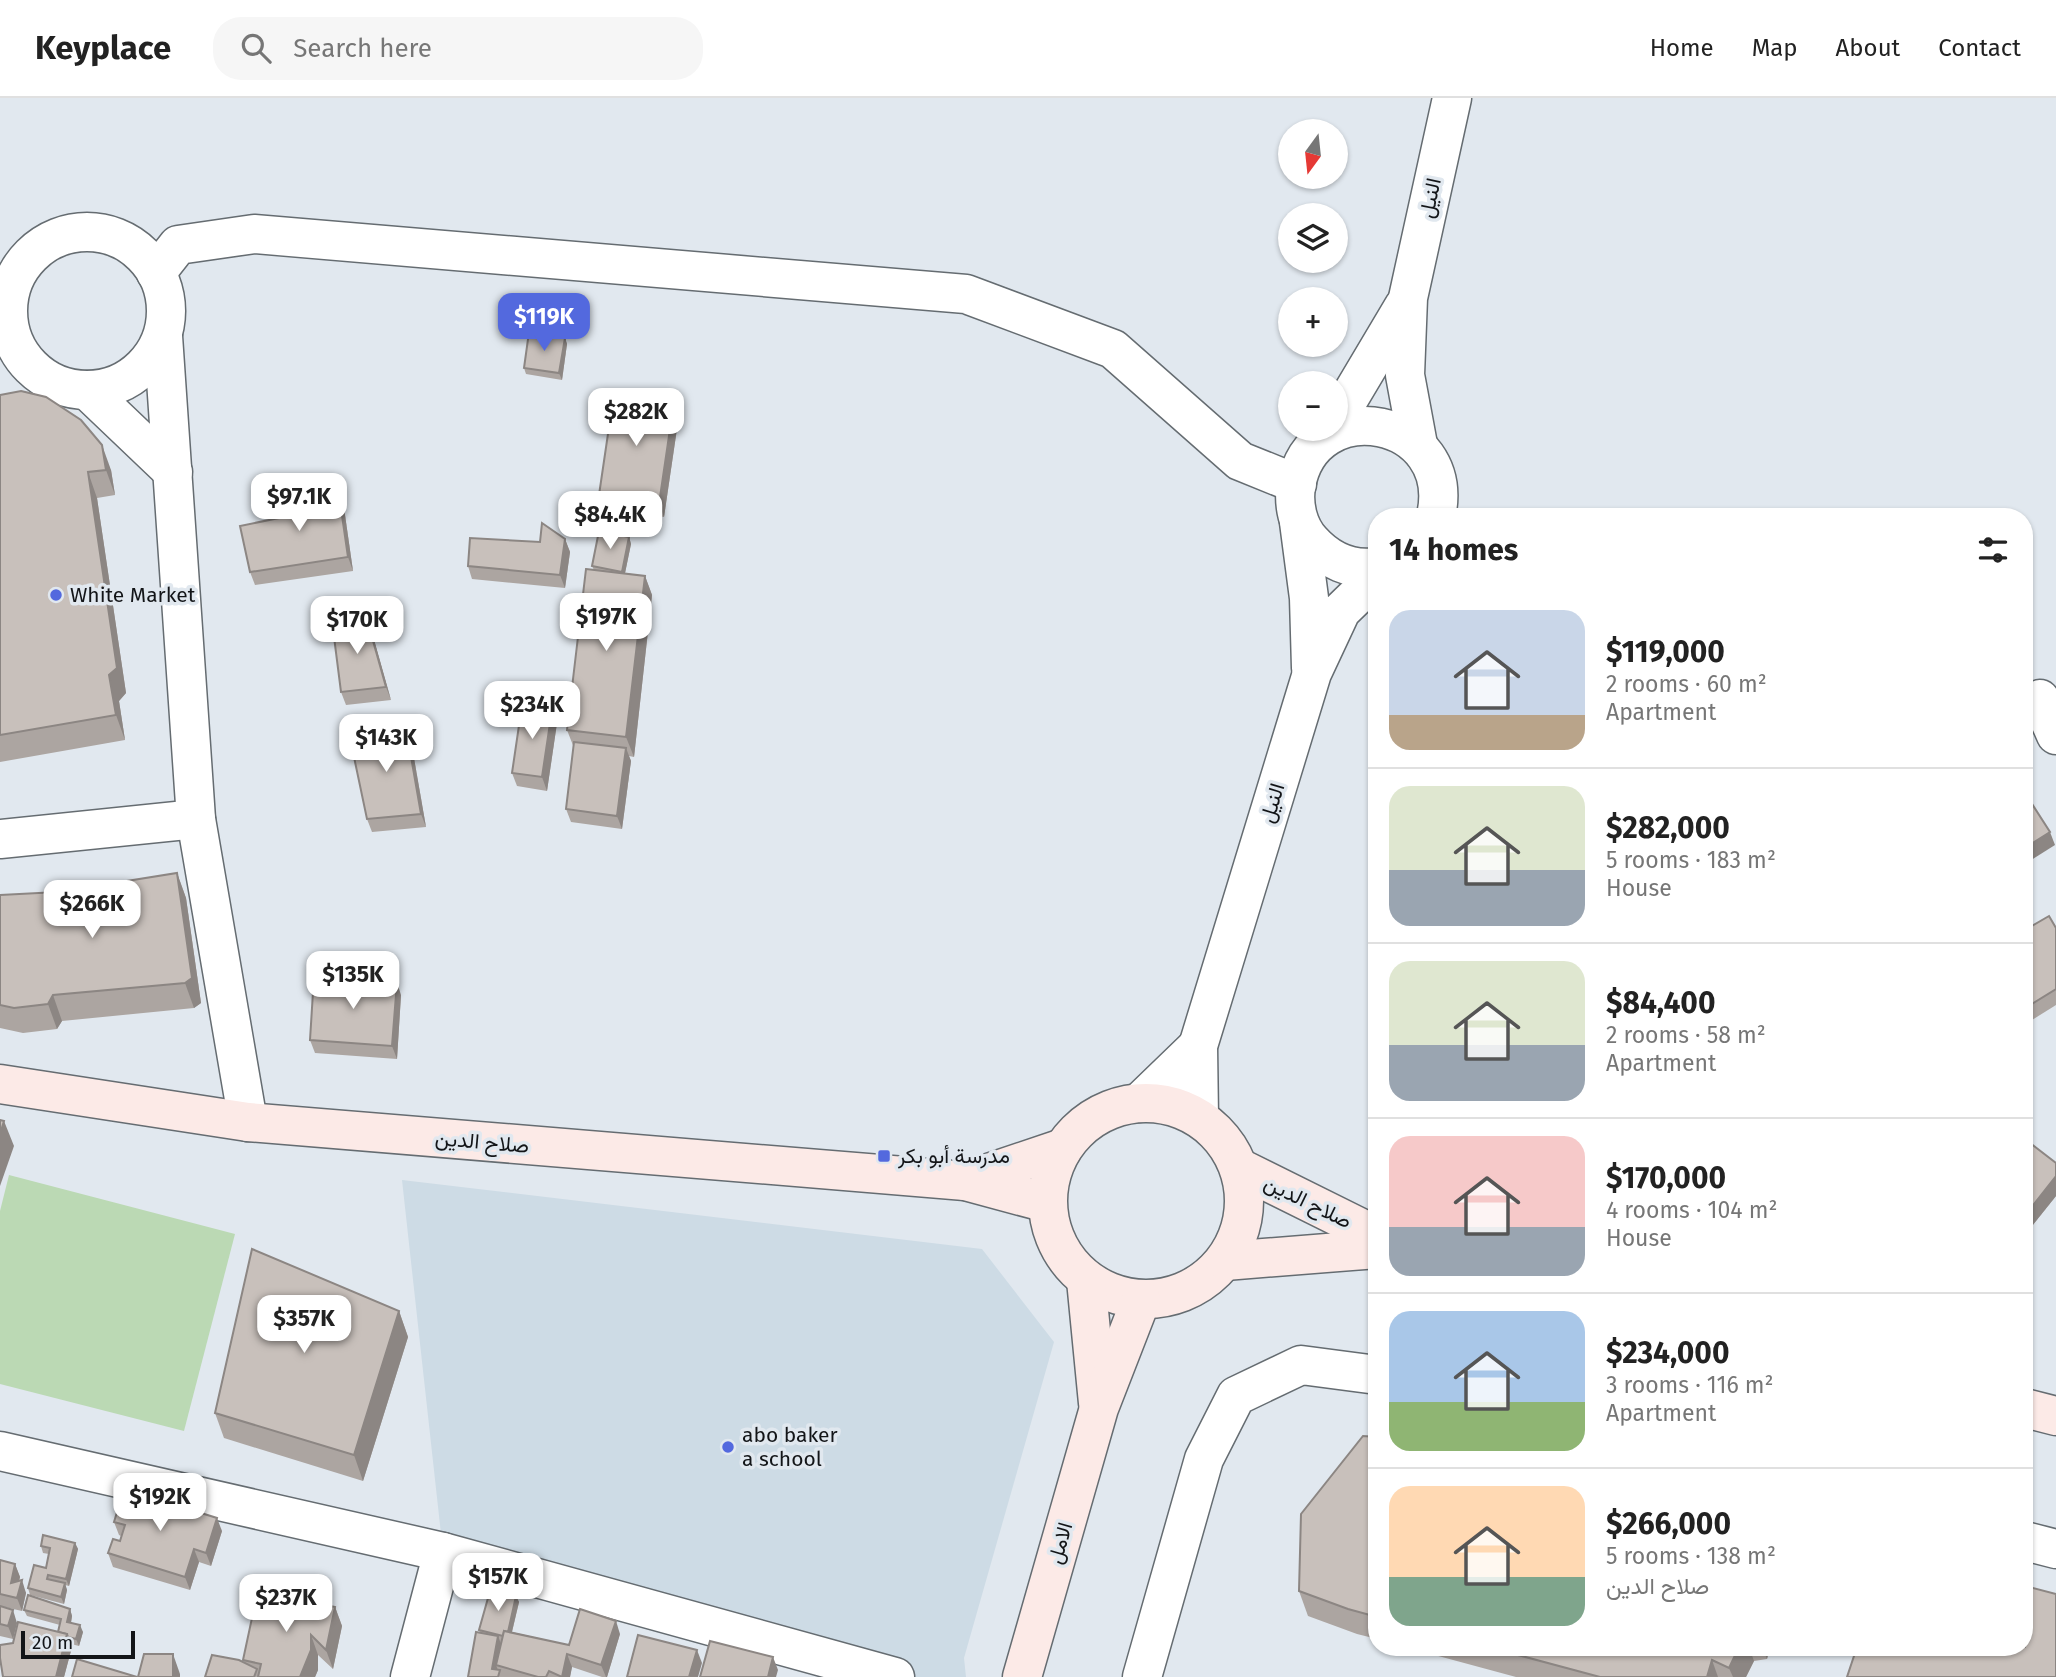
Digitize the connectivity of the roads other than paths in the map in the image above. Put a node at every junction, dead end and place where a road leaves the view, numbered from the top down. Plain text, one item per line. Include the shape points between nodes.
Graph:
1 (1452, 98) edge
2 (156, 273) junction
3 (1408, 298) junction
4 (4, 330) edge
5 (163, 336) junction
6 (0, 376) edge
7 (43, 376) junction
8 (87, 390) junction
9 (1348, 401) edge
10 (1348, 427) edge
11 (1320, 441) edge
12 (1418, 445) junction
13 (173, 472) junction
14 (1297, 501) junction
15 (1443, 507) edge
16 (1368, 566) edge
17 (1368, 585) edge
18 (1312, 673) junction
19 (2040, 695) edge
20 (2056, 735) edge
21 (196, 819) junction
22 (0, 839) edge
23 (1198, 1046) junction
24 (0, 1084) edge
25 (1139, 1103) junction
26 (1199, 1118) junction
27 (248, 1122) junction
28 (1063, 1148) junction
29 (1240, 1168) junction
30 (965, 1181) junction
31 (1047, 1203) junction
32 (1368, 1232) edge
33 (1368, 1250) edge
34 (1225, 1261) junction
35 (1086, 1280) junction
36 (1141, 1300) junction
37 (1368, 1374) edge
38 (1099, 1408) junction
39 (2033, 1410) edge
40 (2056, 1416) edge
41 (0, 1451) edge
42 (2033, 1543) edge
43 (2056, 1549) edge
44 (443, 1552) junction
45 (410, 1677) edge
46 (895, 1677) edge
47 (1022, 1677) edge
48 (1142, 1677) edge

1 - 3 street, النيل
2 - 4 street via 129,244 106,234 79,232 54,239 33,253 17,274
2 - 5 street via 167,310
2 - 14 street via 178,245 254,234 966,294 1113,349 1240,461
3 - 9 street
3 - 12 street via 1405,375
4 - 7 street
5 - 8 street via 151,359 132,377 107,388
5 - 13 street
6 - 7 street
7 - 8 street via 55,384
8 - 13 street
10 - 12 street via 1373,425 1397,431
11 - 14 street via 1298,473
12 - 15 street via 1432,465
13 - 21 street
14 - 16 street via 1308,538 1324,554 1345,565
14 - 18 street via 1309,598
17 - 18 street, النيل via 1340,611
18 - 23 street, النيل
19 - 20 street
21 - 22 street
21 - 27 street
23 - 25 street, النيل
23 - 26 street, النيل
24 - 27 main road, صلاح الدين
25 - 26 main road via 1170,1106
25 - 28 main road via 1109,1110 1083,1125
26 - 29 main road via 1224,1140
27 - 30 main road, صلاح الدين
28 - 30 main road, صلاح الدين
28 - 31 main road via 1051,1174
29 - 32 main road, صلاح الدين
29 - 34 main road via 1245,1200 1240,1232
30 - 31 main road, صلاح الدين
31 - 35 main road via 1052,1233 1066,1259
33 - 34 main road, صلاح الدين
34 - 36 main road via 1202,1283 1173,1297
35 - 36 main road via 1112,1294
35 - 38 main road, الامل
36 - 38 main road, الامل
37 - 48 street via 1301,1365 1236,1395 1204,1459
38 - 47 main road, الامل
39 - 40 main road
41 - 44 street
42 - 43 street
44 - 45 street
44 - 46 street

